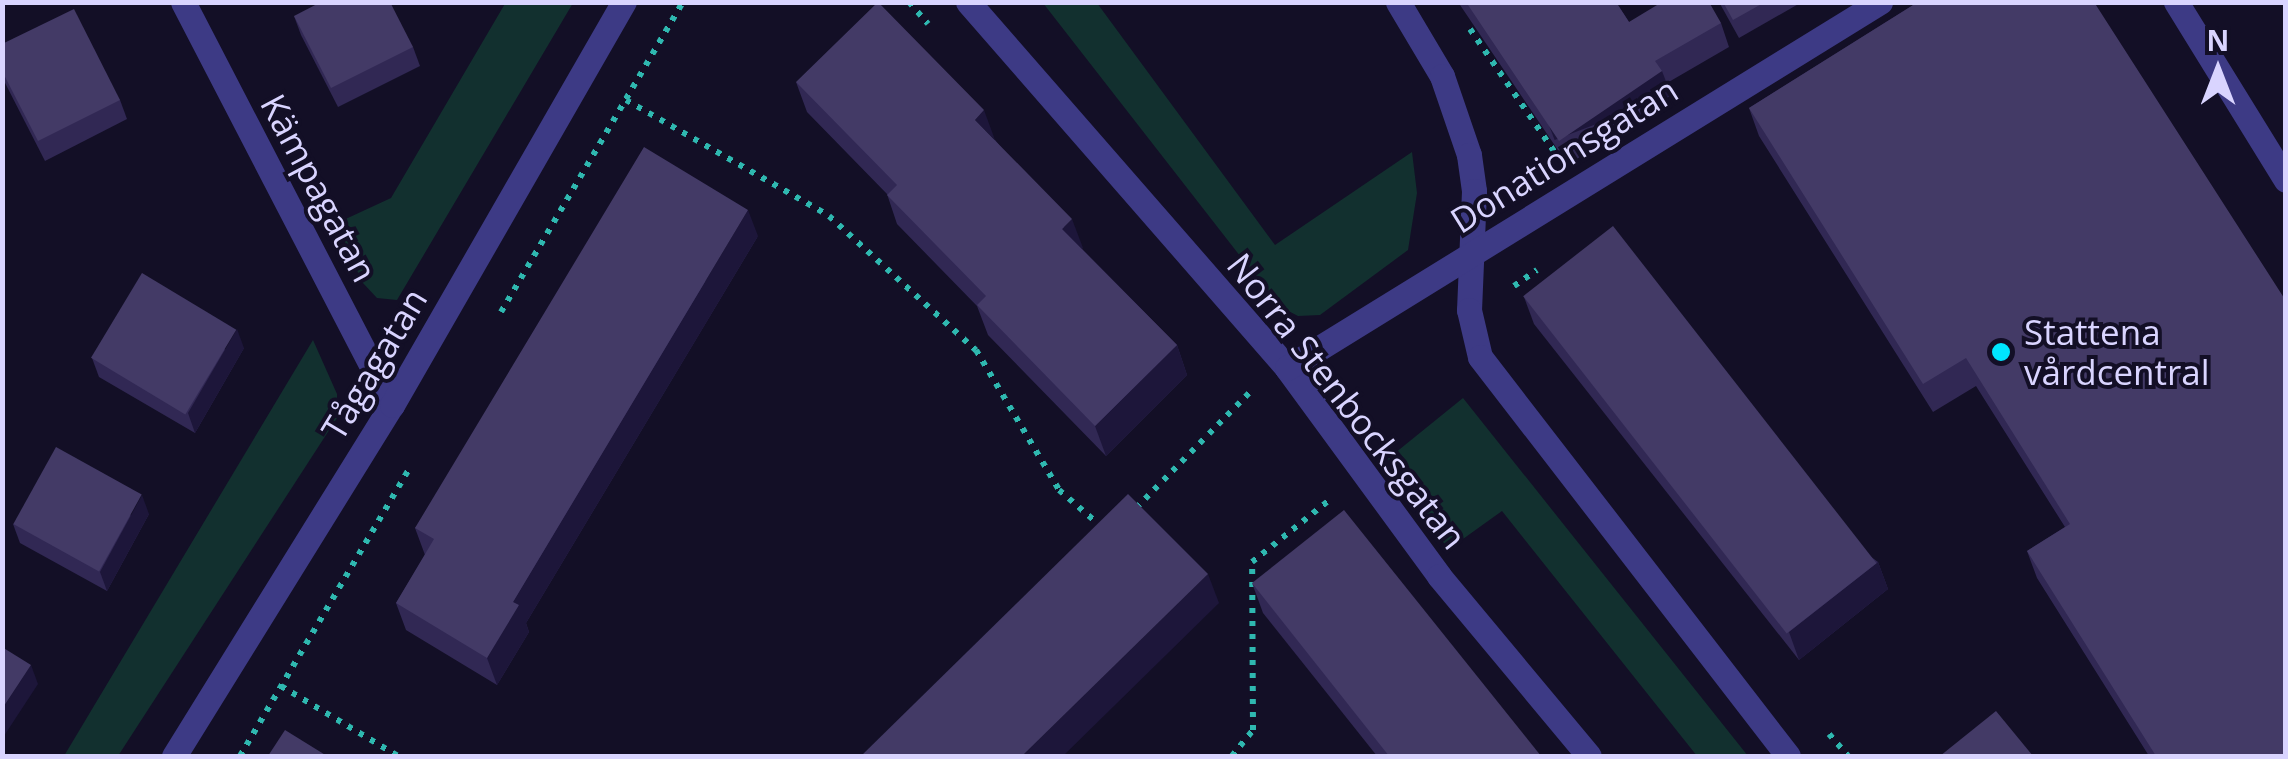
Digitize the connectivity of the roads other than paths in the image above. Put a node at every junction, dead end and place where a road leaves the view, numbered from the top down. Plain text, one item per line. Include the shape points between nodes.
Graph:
1 (183, 2) edge
2 (624, 2) edge
3 (968, 2) edge
4 (1398, 2) edge
5 (1880, 2) edge
6 (2176, 2) edge
7 (2286, 180) edge
8 (1471, 254) junction
9 (1287, 368) junction
10 (392, 405) junction
11 (174, 756) edge
12 (1589, 756) edge
13 (1788, 756) edge

1 - 10 street, Kämpagatan
2 - 10 street, Tågagatan
3 - 9 street, Norra Stenbocksgatan
4 - 8 street via 1442,76 1469,155
5 - 8 street, Donationsgatan
6 - 7 street
8 - 9 street, Donationsgatan
8 - 13 street via 1472,334 1494,384
9 - 12 street, Norra Stenbocksgatan via 1439,576
10 - 11 street, Tågagatan

